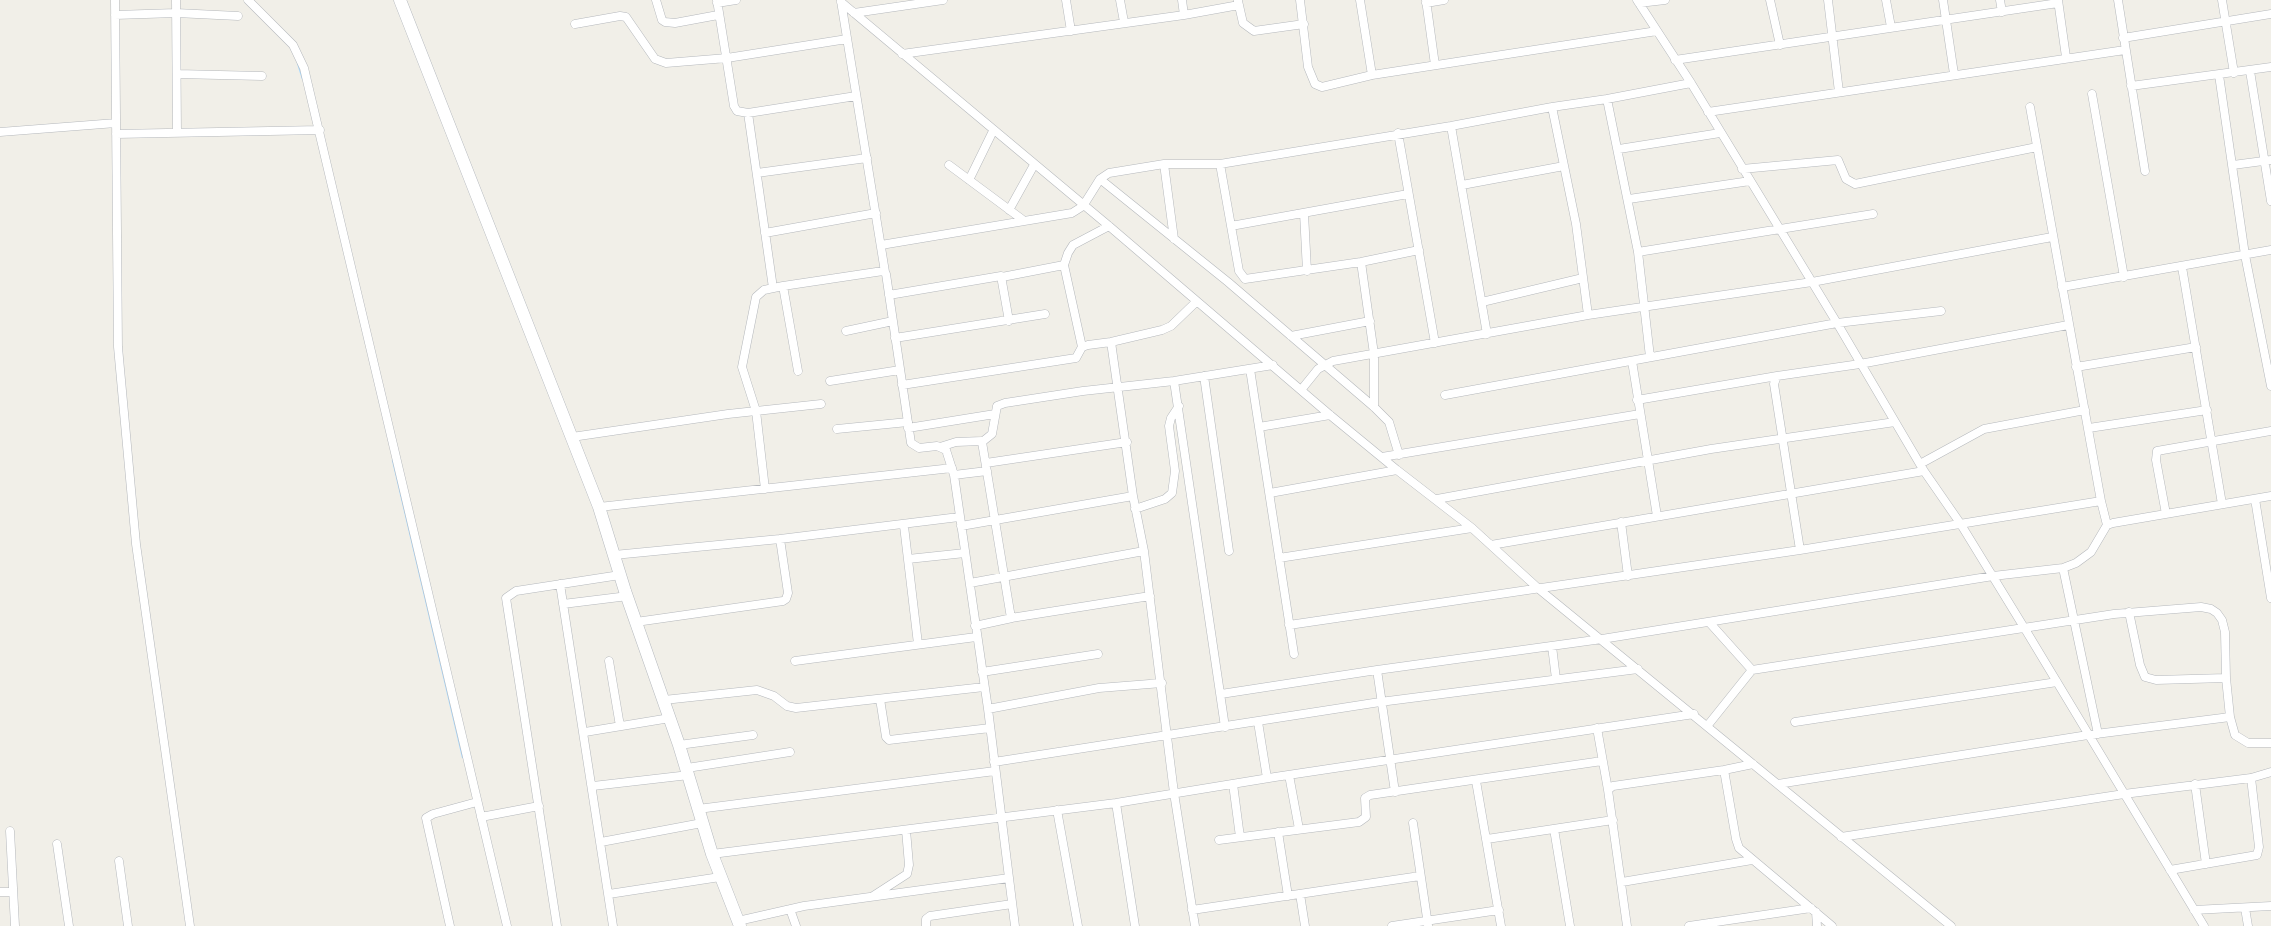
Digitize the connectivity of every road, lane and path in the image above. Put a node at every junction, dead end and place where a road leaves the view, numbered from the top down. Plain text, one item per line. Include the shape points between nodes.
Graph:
1 (115, 0) edge
2 (176, 0) edge
3 (248, 0) edge
4 (400, 0) edge
5 (656, 0) edge
6 (736, 0) edge
7 (943, 0) edge
8 (1066, 0) edge
9 (1120, 0) edge
10 (1182, 0) edge
11 (1300, 0) edge
12 (1360, 0) edge
13 (1444, 0) edge
14 (1665, 0) edge
15 (1770, 0) edge
16 (1828, 0) edge
17 (1886, 0) edge
18 (1943, 0) edge
19 (2000, 0) edge
20 (2118, 0) edge
21 (2222, 0) edge
22 (841, 1) edge
23 (927, 1) edge
24 (717, 2) edge
25 (1239, 2) edge
26 (1426, 2) edge
27 (1638, 2) edge
28 (2058, 2) edge
29 (2002, 12) junction
30 (176, 13) junction
31 (854, 13) junction
32 (2271, 14) edge
33 (115, 15) junction
34 (718, 15) junction
35 (1184, 15) junction
36 (238, 16) dead end
37 (1945, 20) junction
38 (2226, 20) junction
39 (1124, 22) junction
40 (575, 24) dead end
41 (1304, 24) junction
42 (1890, 27) junction
43 (1071, 31) junction
44 (1657, 31) junction
45 (1834, 37) junction
46 (2123, 38) junction
47 (847, 39) junction
48 (1780, 45) junction
49 (2125, 50) junction
50 (902, 54) junction
51 (727, 58) junction
52 (2066, 58) junction
53 (1675, 60) junction
54 (1435, 65) junction
55 (2271, 68) edge
56 (2250, 71) junction
57 (2234, 73) junction
58 (177, 74) junction
59 (1954, 74) junction
60 (1372, 75) junction
61 (2219, 75) junction
62 (262, 76) dead end
63 (1691, 83) junction
64 (2131, 86) junction
65 (1839, 92) junction
66 (2092, 94) dead end
67 (856, 96) junction
68 (1607, 99) junction
69 (1552, 107) junction
70 (2030, 107) dead end
71 (1708, 112) junction
72 (748, 113) junction
73 (116, 123) junction
74 (1451, 126) junction
75 (319, 130) junction
76 (994, 131) junction
77 (0, 132) edge
78 (177, 133) junction
79 (1398, 133) junction
80 (1720, 133) junction
81 (116, 134) junction
82 (2037, 147) junction
83 (1619, 148) junction
84 (867, 158) junction
85 (2268, 160) edge
86 (1164, 164) junction
87 (1220, 164) junction
88 (949, 165) dead end
89 (1034, 165) junction
90 (2233, 165) junction
91 (1564, 166) junction
92 (1742, 169) junction
93 (2145, 171) dead end
94 (757, 173) junction
95 (969, 180) junction
96 (1100, 180) junction
97 (1750, 181) junction
98 (1462, 185) junction
99 (1408, 194) junction
100 (1629, 199) junction
101 (2271, 201) edge
102 (1083, 206) junction
103 (1009, 210) junction
104 (876, 213) junction
105 (1304, 213) junction
106 (1873, 214) dead end
107 (1023, 220) junction
108 (1108, 226) junction
109 (1231, 226) junction
110 (1779, 229) junction
111 (765, 233) junction
112 (1174, 238) junction
113 (2052, 238) junction
114 (881, 245) junction
115 (1419, 250) junction
116 (2271, 250) edge
117 (1638, 252) junction
118 (2245, 255) junction
119 (1361, 262) junction
120 (1064, 265) junction
121 (2182, 266) junction
122 (1307, 270) junction
123 (885, 272) junction
124 (1002, 277) junction
125 (2124, 277) junction
126 (1583, 278) junction
127 (1812, 282) junction
128 (783, 286) junction
129 (2062, 287) junction
130 (773, 288) junction
131 (889, 295) junction
132 (1196, 302) junction
133 (1482, 302) junction
134 (1644, 306) junction
135 (1941, 311) dead end
136 (1045, 314) dead end
137 (1588, 314) junction
138 (893, 321) junction
139 (1009, 321) junction
140 (1370, 321) junction
141 (1837, 323) junction
142 (2068, 325) junction
143 (846, 331) dead end
144 (1487, 334) junction
145 (1291, 336) junction
146 (895, 338) junction
147 (1111, 342) junction
148 (1435, 343) junction
149 (1082, 347) junction
150 (2196, 347) junction
151 (1374, 354) junction
152 (1650, 357) junction
153 (1632, 361) junction
154 (1325, 364) junction
155 (1860, 364) junction
156 (1273, 365) junction
157 (2076, 367) junction
158 (1250, 369) junction
159 (900, 370) junction
160 (798, 371) dead end
161 (2270, 372) edge
162 (1204, 376) junction
163 (1777, 376) junction
164 (830, 381) dead end
165 (1174, 381) junction
166 (902, 385) junction
167 (2271, 386) edge
168 (1117, 387) junction
169 (1301, 390) junction
170 (1445, 396) dead end
171 (1638, 400) junction
172 (821, 404) dead end
173 (1179, 406) junction
174 (1374, 407) junction
175 (2086, 410) junction
176 (2207, 410) junction
177 (756, 411) junction
178 (995, 414) junction
179 (1640, 414) junction
180 (1330, 415) junction
181 (1895, 422) junction
182 (908, 425) junction
183 (1259, 427) junction
184 (2089, 428) junction
185 (837, 429) dead end
186 (2271, 431) edge
187 (572, 437) junction
188 (1783, 438) junction
189 (982, 440) junction
190 (2212, 441) junction
191 (1127, 442) junction
192 (940, 447) junction
193 (1399, 455) junction
194 (1382, 457) junction
195 (1647, 460) junction
196 (987, 467) junction
197 (1922, 467) junction
198 (1397, 470) junction
199 (953, 472) junction
200 (765, 489) junction
201 (1270, 493) junction
202 (1792, 494) junction
203 (1133, 496) junction
204 (2271, 496) edge
205 (1437, 499) junction
206 (2255, 499) junction
207 (2100, 501) junction
208 (2222, 504) junction
209 (599, 507) junction
210 (1136, 509) junction
211 (2166, 514) junction
212 (1657, 516) junction
213 (959, 517) junction
214 (994, 520) junction
215 (1621, 522) junction
216 (1960, 523) junction
217 (2107, 525) junction
218 (904, 526) junction
219 (961, 526) junction
220 (1472, 528) junction
221 (780, 539) junction
222 (1491, 545) junction
223 (1800, 550) junction
224 (1144, 551) junction
225 (1229, 552) dead end
226 (965, 553) junction
227 (614, 555) junction
228 (908, 558) junction
229 (1279, 558) junction
230 (2063, 568) junction
231 (620, 575) junction
232 (1628, 576) junction
233 (1993, 576) junction
234 (1005, 578) junction
235 (970, 583) junction
236 (560, 584) junction
237 (1540, 590) junction
238 (628, 596) junction
239 (1150, 596) junction
240 (2271, 598) edge
241 (563, 604) junction
242 (2129, 612) junction
243 (1012, 618) junction
244 (636, 622) junction
245 (1709, 622) junction
246 (2073, 622) junction
247 (1289, 625) junction
248 (975, 626) junction
249 (2025, 629) junction
250 (976, 637) junction
251 (1602, 639) junction
252 (918, 644) junction
253 (1552, 646) junction
254 (1098, 654) dead end
255 (1294, 654) dead end
256 (609, 661) dead end
257 (795, 661) dead end
258 (1638, 668) junction
259 (1377, 670) junction
260 (1752, 670) junction
261 (982, 672) junction
262 (2226, 678) junction
263 (1556, 679) junction
264 (2057, 682) junction
265 (1162, 683) junction
266 (984, 687) junction
267 (1221, 694) junction
268 (880, 699) junction
269 (664, 700) junction
270 (1380, 702) junction
271 (988, 709) junction
272 (1694, 714) junction
273 (2230, 717) junction
274 (670, 718) junction
275 (1258, 722) junction
276 (1795, 722) dead end
277 (1708, 725) junction
278 (620, 726) junction
279 (1225, 727) junction
280 (990, 728) junction
281 (1597, 728) junction
282 (585, 732) junction
283 (2098, 734) junction
284 (754, 735) dead end
285 (2088, 735) junction
286 (1169, 736) junction
287 (2271, 744) edge
288 (679, 745) junction
289 (790, 752) dead end
290 (1390, 760) junction
291 (1602, 761) junction
292 (994, 762) junction
293 (1752, 764) junction
294 (1724, 770) junction
295 (995, 771) junction
296 (688, 772) junction
297 (2271, 772) edge
298 (1289, 775) junction
299 (1267, 778) junction
300 (2252, 778) junction
301 (1476, 780) junction
302 (1233, 784) junction
303 (1778, 784) junction
304 (2195, 784) junction
305 (593, 786) junction
306 (1608, 790) junction
307 (1395, 792) junction
308 (1174, 794) junction
309 (2124, 794) junction
310 (1116, 803) junction
311 (473, 804) junction
312 (539, 806) junction
313 (698, 809) junction
314 (1057, 810) junction
315 (481, 817) junction
316 (1001, 818) junction
317 (1613, 820) junction
318 (702, 823) junction
319 (1412, 823) dead end
320 (1299, 829) junction
321 (1554, 829) junction
322 (906, 830) junction
323 (10, 831) dead end
324 (1278, 832) junction
325 (1240, 837) junction
326 (1841, 838) junction
327 (1487, 839) junction
328 (1219, 840) dead end
329 (601, 842) junction
330 (57, 844) dead end
331 (712, 854) junction
332 (1752, 860) junction
333 (119, 861) dead end
334 (2206, 864) junction
335 (2170, 870) junction
336 (1420, 876) junction
337 (720, 877) junction
338 (1009, 878) junction
339 (1622, 882) junction
340 (0, 892) edge
341 (13, 892) junction
342 (609, 894) junction
343 (1300, 894) junction
344 (873, 896) junction
345 (1288, 896) junction
346 (1012, 904) junction
347 (2271, 906) edge
348 (2245, 908) junction
349 (790, 909) junction
350 (1192, 910) junction
351 (1499, 910) junction
352 (1813, 910) junction
353 (2194, 910) junction
354 (739, 923) edge
355 (1428, 923) edge
356 (15, 926) edge
357 (69, 926) edge
358 (128, 926) edge
359 (190, 926) edge
360 (450, 926) edge
361 (507, 926) edge
362 (557, 926) edge
363 (613, 926) edge
364 (796, 926) edge
365 (926, 926) edge
366 (1015, 926) edge
367 (1078, 926) edge
368 (1135, 926) edge
369 (1195, 926) edge
370 (1305, 926) edge
371 (1392, 926) edge
372 (1501, 926) edge
373 (1570, 926) edge
374 (1628, 926) edge
375 (1689, 926) edge
376 (1817, 926) edge
377 (1832, 926) edge
378 (1951, 926) edge
379 (2204, 926) edge
380 (2248, 926) edge

1 - 33 street
2 - 30 street
3 - 75 street via 296,52 304,68
4 - 187 street
5 - 34 street via 662,20 665,22 675,23
6 - 24 street
7 - 23 street
8 - 43 street
9 - 39 street
10 - 35 street
11 - 41 street
12 - 60 street
13 - 26 street
14 - 27 street
15 - 48 street
16 - 45 street
17 - 42 street
18 - 37 street
19 - 29 street
20 - 46 street
21 - 38 street
22 - 31 street
22 - 47 street
23 - 31 street
24 - 34 street
25 - 35 street
25 - 41 street via 1243,23 1254,31
26 - 54 street
27 - 44 street
28 - 29 street
28 - 52 street
29 - 37 street
30 - 33 street
30 - 36 street
30 - 58 street
31 - 50 street
32 - 38 street
33 - 73 street
34 - 51 street
35 - 39 street
37 - 42 street
37 - 59 street
38 - 46 street
38 - 57 street
39 - 43 street
40 - 51 street via 626,17 659,62
41 - 60 street via 1308,67 1315,84 1329,86
42 - 45 street
43 - 50 street
44 - 53 street
44 - 54 street
45 - 48 street
45 - 65 street
46 - 49 street
47 - 51 street
47 - 67 street
48 - 53 street
49 - 52 street
49 - 64 street
50 - 76 street
51 - 72 street via 734,106 737,111
52 - 59 street
53 - 63 street
54 - 60 street
55 - 56 street
56 - 57 street
56 - 85 street
57 - 61 street
58 - 62 street
58 - 78 street
59 - 65 street
61 - 64 street
61 - 90 street
63 - 68 street
63 - 71 street
64 - 93 street
65 - 71 street
66 - 125 street
67 - 72 street
67 - 84 street
68 - 69 street
68 - 83 street
69 - 74 street
69 - 91 street
70 - 82 street
71 - 80 street
72 - 94 street
73 - 77 street
73 - 81 street
74 - 79 street
74 - 98 street
75 - 78 street
75 - 311 street
76 - 89 street
76 - 95 street
78 - 81 street
79 - 87 street
79 - 99 street
80 - 83 street
80 - 92 street
81 - 359 street via 118,347 136,544
82 - 92 street via 1855,184 1846,179 1838,160
82 - 113 street
83 - 100 street
84 - 94 street
84 - 104 street
85 - 90 street
85 - 101 street
86 - 87 street
86 - 96 street via 1109,173
86 - 112 street
87 - 109 street
88 - 95 street
89 - 102 street
89 - 103 street
90 - 118 street
91 - 98 street
91 - 126 street
92 - 97 street
94 - 111 street
95 - 103 street
96 - 102 street
96 - 112 street
97 - 100 street
97 - 110 street
98 - 133 street
99 - 105 street
99 - 115 street
100 - 117 street
102 - 107 street via 1072,213
102 - 108 street
103 - 107 street
104 - 111 street
104 - 114 street
105 - 109 street
105 - 122 street
106 - 110 street
107 - 114 street
108 - 120 street via 1073,245
108 - 132 street
109 - 122 street via 1239,272 1245,279
110 - 117 street
110 - 127 street
111 - 130 street
112 - 145 street
113 - 127 street
113 - 129 street
114 - 123 street
115 - 119 street
115 - 148 street
116 - 118 street
117 - 134 street
118 - 121 street
118 - 161 street
119 - 122 street
119 - 140 street
120 - 124 street
120 - 149 street
121 - 125 street
121 - 150 street
123 - 128 street via 880,270
123 - 131 street
124 - 131 street
124 - 139 street
125 - 129 street
126 - 133 street
126 - 137 street
127 - 134 street
127 - 141 street
128 - 130 street
128 - 160 street
129 - 142 street
130 - 177 street via 764,290 756,297 742,367
131 - 138 street
132 - 147 street via 1171,326
132 - 156 street
133 - 144 street
134 - 137 street
134 - 152 street
135 - 141 street
136 - 139 street
137 - 144 street
138 - 143 street
138 - 146 street
139 - 146 street
140 - 145 street
140 - 151 street
141 - 152 street
141 - 155 street
142 - 155 street
142 - 157 street
144 - 148 street
145 - 154 street
146 - 159 street
147 - 149 street
147 - 168 street
148 - 151 street
149 - 166 street via 1076,358
150 - 157 street
150 - 176 street
151 - 154 street
151 - 174 street
152 - 153 street
153 - 170 street
153 - 171 street
154 - 169 street
154 - 174 street
155 - 163 street
155 - 181 street
156 - 158 street
156 - 169 street
157 - 175 street
158 - 162 street
158 - 183 street
159 - 164 street
159 - 166 street
161 - 167 street
162 - 165 street
162 - 225 street
163 - 171 street
163 - 188 street via 1774,384
165 - 168 street
165 - 173 street
166 - 182 street
168 - 178 street via 1000,404
168 - 191 street
169 - 180 street
171 - 179 street
172 - 177 street
173 - 210 street via 1169,426 1176,471 1172,493 1165,499
173 - 267 street
174 - 193 street via 1389,422
175 - 184 street
175 - 197 street via 1984,429
176 - 184 street
176 - 190 street
177 - 187 street
177 - 200 street
178 - 182 street
178 - 189 street via 992,434
179 - 193 street
179 - 195 street
180 - 183 street
180 - 194 street
181 - 188 street
181 - 197 street
182 - 185 street
182 - 192 street via 911,443 916,446
183 - 201 street
184 - 207 street
186 - 190 street
187 - 209 street
188 - 195 street
188 - 202 street
189 - 192 street via 956,442
189 - 196 street
190 - 208 street
190 - 211 street via 2157,451 2156,460
191 - 196 street
191 - 203 street
192 - 199 street via 948,453
193 - 194 street
194 - 198 street
195 - 205 street
195 - 212 street
196 - 199 street
196 - 214 street
197 - 202 street
197 - 216 street
198 - 201 street
198 - 205 street
199 - 200 street
199 - 213 street
200 - 209 street
201 - 229 street
202 - 212 street
202 - 223 street
203 - 210 street
203 - 214 street
204 - 206 street
205 - 220 street
206 - 208 street
206 - 240 street
207 - 216 street
207 - 217 street
208 - 211 street
209 - 227 street
210 - 224 street
211 - 217 street
212 - 215 street
213 - 218 street
213 - 219 street
214 - 219 street
214 - 234 street
215 - 222 street
215 - 232 street
216 - 223 street
216 - 233 street
217 - 230 street via 2091,552
218 - 221 street
218 - 228 street
219 - 226 street
220 - 222 street
220 - 229 street
221 - 227 street
221 - 244 street via 788,593 784,601
222 - 237 street
223 - 232 street
224 - 234 street
224 - 239 street
226 - 228 street
226 - 235 street
227 - 231 street
228 - 252 street
229 - 247 street
230 - 233 street
230 - 246 street
231 - 236 street
231 - 238 street
232 - 237 street
233 - 245 street
233 - 249 street
234 - 235 street
234 - 243 street
235 - 248 street
236 - 241 street
236 - 312 street via 516,592 506,598
237 - 247 street
237 - 251 street
238 - 241 street
238 - 244 street
239 - 243 street
239 - 265 street
241 - 282 street
242 - 246 street
242 - 262 street via 2145,677 2156,680
242 - 262 street via 2201,607 2217,613 2225,632
243 - 248 street
244 - 269 street
245 - 251 street
245 - 260 street
246 - 249 street
246 - 283 street
247 - 255 street
248 - 250 street
249 - 260 street
249 - 264 street
250 - 252 street
250 - 261 street
251 - 253 street
251 - 258 street
252 - 257 street
253 - 259 street
253 - 263 street
254 - 261 street
256 - 278 street
258 - 263 street
258 - 272 street
259 - 267 street
259 - 270 street
260 - 277 street
261 - 266 street
262 - 273 street
263 - 270 street
264 - 276 street
264 - 285 street
265 - 271 street via 1099,688
265 - 286 street
266 - 268 street
266 - 271 street
267 - 279 street
268 - 269 street via 796,708 757,690
268 - 280 street via 886,737 889,740
269 - 274 street
270 - 275 street
270 - 290 street
271 - 280 street
272 - 277 street
272 - 281 street
273 - 283 street
273 - 287 street via 2235,735 2240,740
274 - 278 street
274 - 288 street
275 - 279 street
275 - 299 street
277 - 293 street
278 - 282 street
279 - 286 street
280 - 292 street
281 - 290 street
281 - 291 street
282 - 305 street
283 - 285 street
284 - 288 street
285 - 303 street
285 - 309 street
286 - 292 street
286 - 308 street
288 - 296 street
289 - 296 street
290 - 298 street
290 - 307 street
291 - 301 street
291 - 306 street
292 - 295 street
293 - 294 street
293 - 303 street
294 - 306 street via 1613,786
294 - 332 street via 1736,840 1743,854
295 - 313 street
295 - 316 street
296 - 305 street
296 - 313 street
297 - 300 street
298 - 299 street
298 - 320 street
299 - 302 street
300 - 304 street
300 - 334 street via 2259,852 2253,857
301 - 307 street
301 - 327 street
302 - 308 street
302 - 325 street
303 - 326 street
304 - 309 street
304 - 334 street
305 - 329 street
306 - 317 street
307 - 320 street via 1367,796 1366,817 1363,820
308 - 310 street
308 - 350 street
309 - 326 street
309 - 335 street
310 - 314 street
310 - 368 street
311 - 315 street
311 - 360 street via 426,818
312 - 315 street
312 - 362 street
313 - 318 street
314 - 316 street
314 - 367 street
315 - 361 street
316 - 322 street
316 - 338 street
317 - 321 street
317 - 339 street
318 - 329 street
318 - 331 street
319 - 336 street
320 - 324 street
321 - 327 street
321 - 373 street
322 - 331 street
322 - 344 street via 909,865 906,874
323 - 341 street
324 - 325 street
324 - 345 street
325 - 328 street
326 - 378 street
327 - 351 street
329 - 342 street
330 - 357 street
331 - 337 street
332 - 339 street
332 - 352 street
333 - 358 street
334 - 335 street
335 - 353 street
336 - 343 street
336 - 355 street
337 - 342 street
337 - 354 street
338 - 344 street
338 - 346 street
339 - 374 street
340 - 341 street
341 - 356 street
342 - 363 street
343 - 345 street
343 - 370 street
344 - 349 street
345 - 350 street
346 - 365 street via 930,916 926,919
346 - 366 street
347 - 348 street
348 - 353 street
348 - 380 street
349 - 354 street
349 - 364 street
350 - 369 street
351 - 355 street
351 - 372 street
352 - 375 street
352 - 376 street
352 - 377 street
353 - 379 street
355 - 371 street

